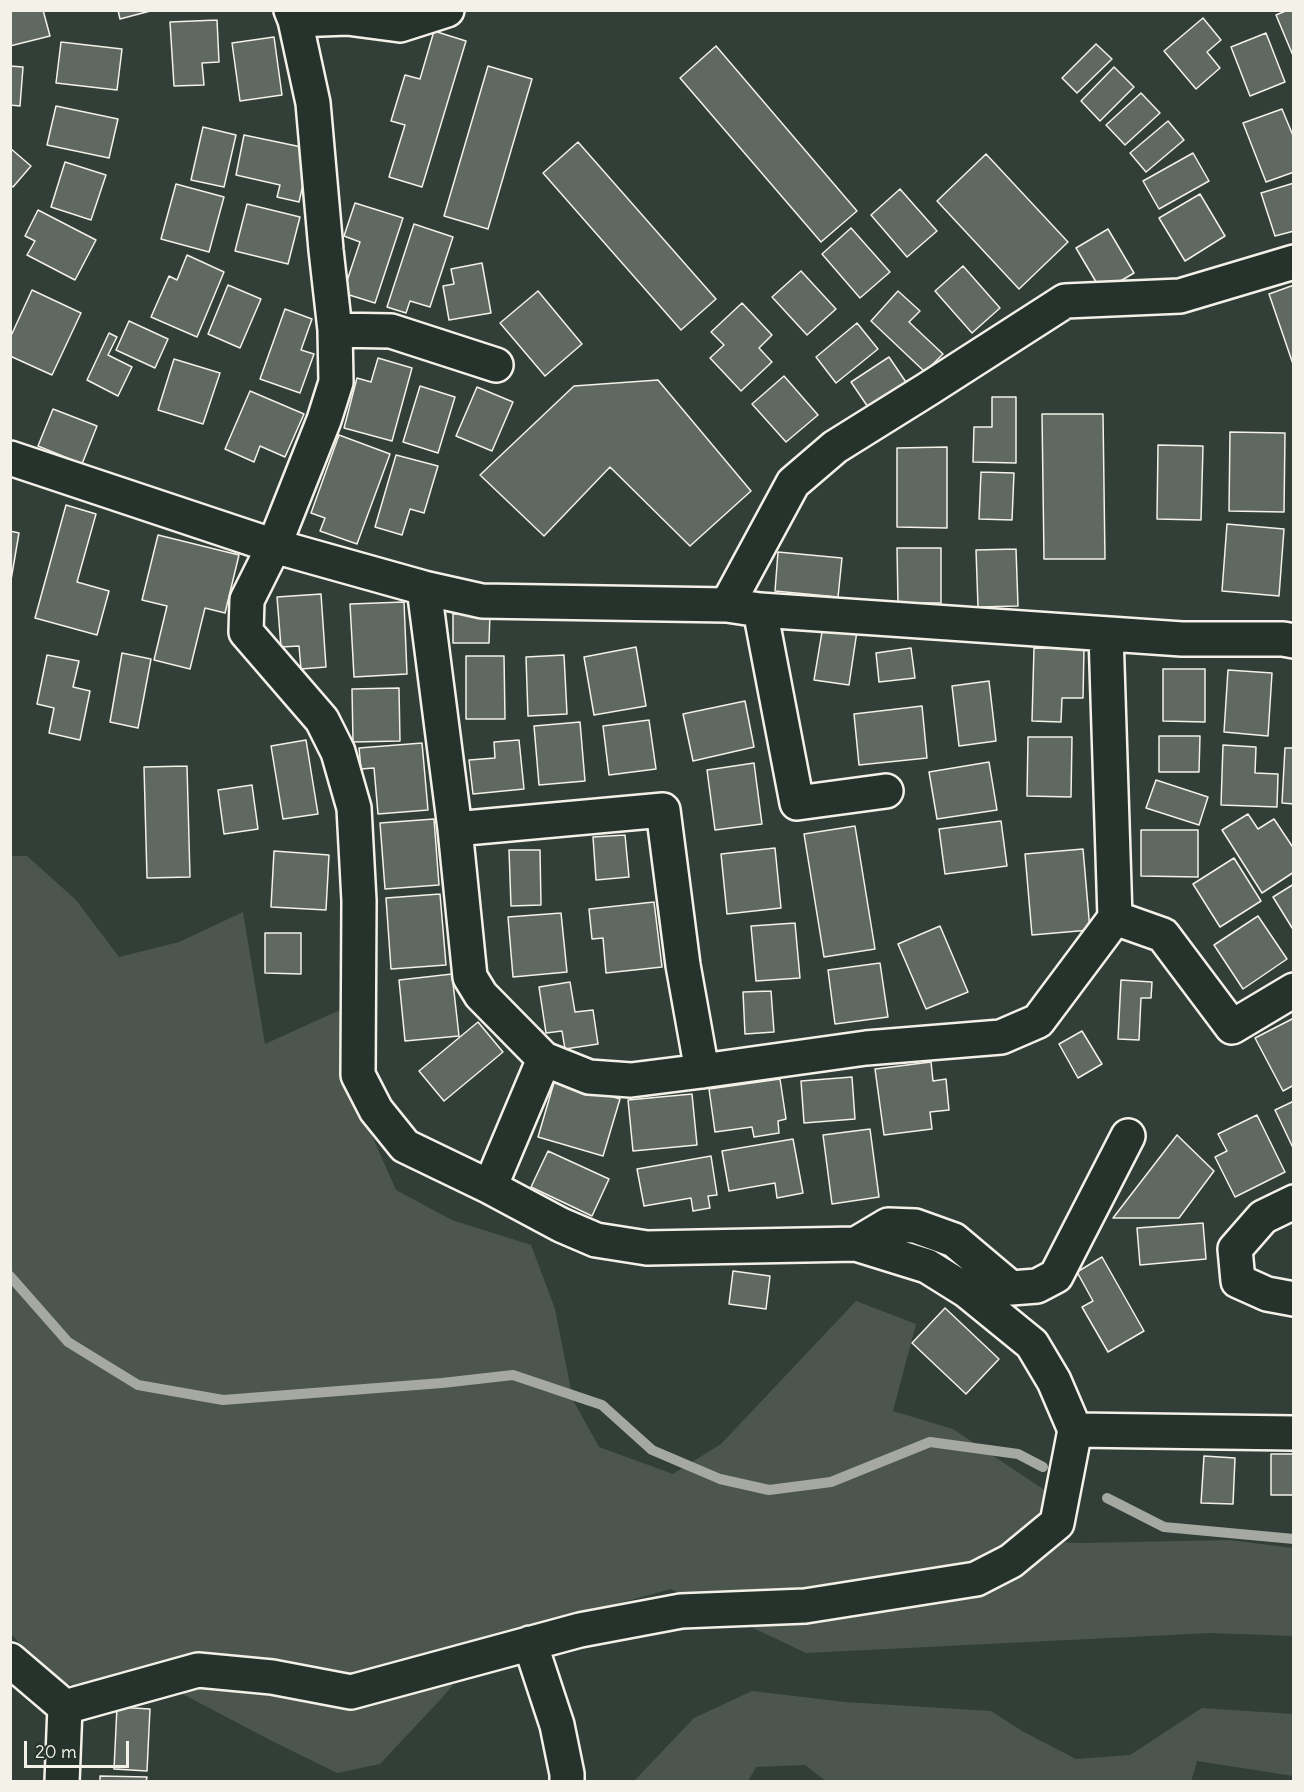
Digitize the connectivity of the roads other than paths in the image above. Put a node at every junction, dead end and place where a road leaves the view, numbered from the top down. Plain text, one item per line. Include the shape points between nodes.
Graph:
1 (440, 11) edge
2 (293, 15) edge
3 (1293, 262) edge
4 (335, 330) junction
5 (496, 365) dead end
6 (10, 458) edge
7 (274, 546) junction
8 (424, 588) junction
9 (727, 605) junction
10 (760, 610) junction
11 (1106, 634) junction
12 (1293, 641) edge
13 (886, 791) dead end
14 (455, 829) junction
15 (1115, 918) junction
16 (1293, 990) edge
17 (544, 1059) junction
18 (702, 1071) junction
19 (1128, 1136) dead end
20 (490, 1187) junction
21 (1293, 1202) edge
22 (856, 1244) junction
23 (1293, 1299) edge
24 (1075, 1430) junction
25 (1293, 1433) edge
26 (530, 1643) junction
27 (10, 1660) edge
28 (65, 1707) junction
29 (62, 1782) edge
30 (567, 1782) edge

1 - 2 street via 400,25
2 - 4 street via 313,103
3 - 9 street via 1180,296 1065,301 835,447 793,483
4 - 5 street via 391,331
4 - 7 street via 336,382
6 - 7 street
7 - 8 street
7 - 20 street via 247,600 246,632 322,720 338,752 354,808 359,901 358,1075 376,1110 405,1146
8 - 9 street via 482,601
8 - 14 street
9 - 10 street
10 - 11 street
10 - 13 street via 797,803
11 - 12 street
11 - 15 street
14 - 17 street via 470,977 481,995
14 - 18 street via 663,810 683,965
15 - 16 street via 1163,935 1232,1027
15 - 18 street via 1038,1021 1001,1037 866,1047
17 - 18 street via 589,1077 631,1080
17 - 20 street
19 - 22 street via 1056,1276 1037,1286 1011,1288 954,1240 915,1226 888,1225
20 - 22 street via 596,1240 647,1248
21 - 23 street via 1263,1217 1235,1249 1238,1281 1267,1294
22 - 24 street via 927,1266 966,1291 1032,1344 1054,1381
24 - 25 street
24 - 26 street via 1057,1523 1011,1561 976,1579 805,1606 681,1611
26 - 28 street via 351,1692 273,1677 198,1670
26 - 30 street via 557,1725
27 - 28 street
28 - 29 street

